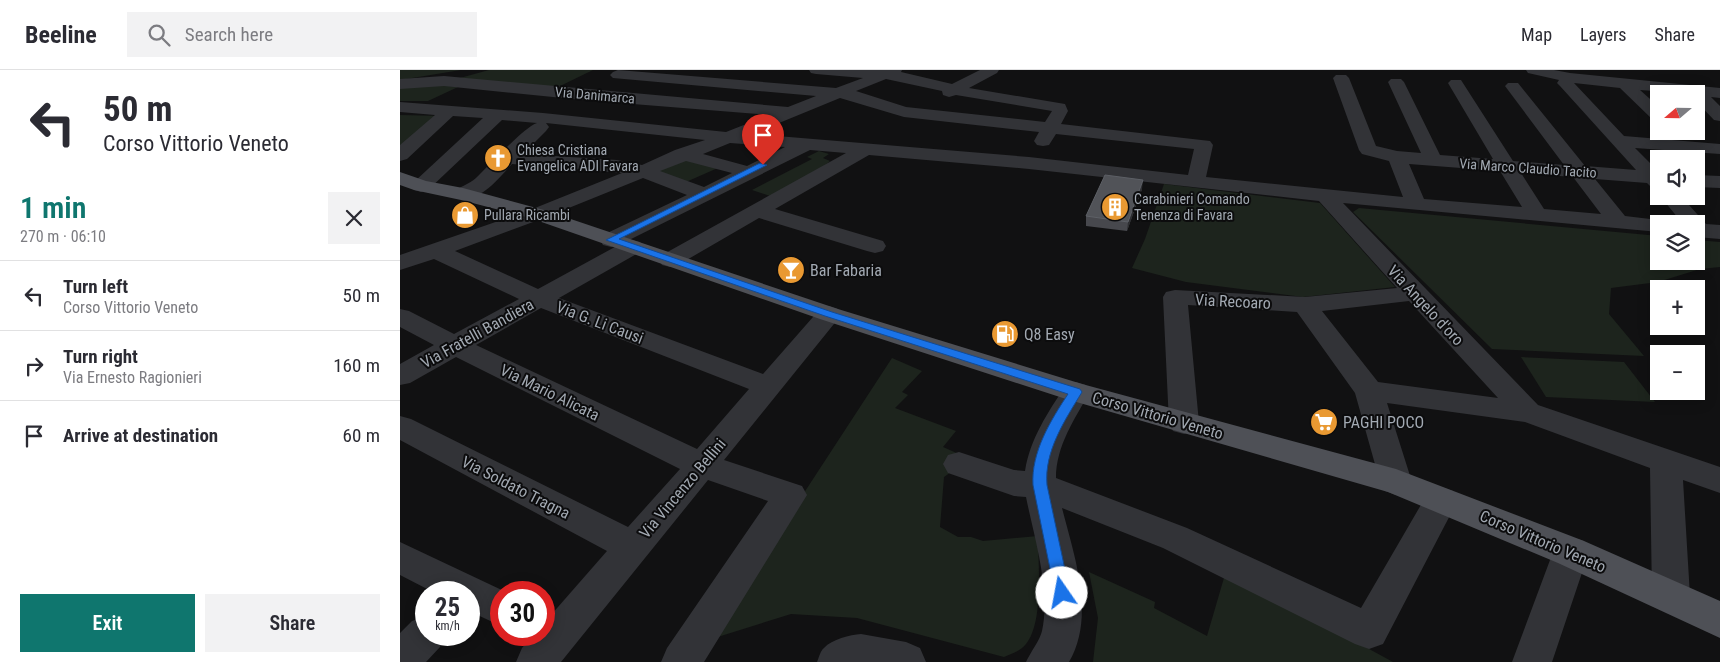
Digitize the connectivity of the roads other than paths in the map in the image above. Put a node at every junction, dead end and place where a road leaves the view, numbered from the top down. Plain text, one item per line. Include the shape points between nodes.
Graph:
1 (816, 70) edge
2 (989, 70) edge
3 (1533, 70) edge
4 (622, 72) edge
5 (889, 73) edge
6 (778, 76) dead end
7 (1341, 78) dead end
8 (1570, 78) junction
9 (1396, 82) dead end
10 (1456, 83) dead end
11 (400, 84) edge
12 (1625, 84) junction
13 (1513, 86) dead end
14 (1650, 86) edge
15 (764, 87) junction
16 (955, 90) junction
17 (1705, 91) edge
18 (1720, 92) edge
19 (838, 93) junction
20 (583, 95) junction
21 (1705, 100) edge
22 (400, 107) edge
23 (1650, 108) edge
24 (450, 110) junction
25 (791, 112) junction
26 (904, 112) junction
27 (498, 114) junction
28 (1720, 116) edge
29 (541, 122) junction
30 (1051, 128) junction
31 (726, 137) junction
32 (1684, 140) edge
33 (1619, 141) junction
34 (808, 144) junction
35 (1690, 146) junction
36 (868, 148) junction
37 (1720, 149) edge
38 (682, 154) junction
39 (400, 155) edge
40 (1397, 157) junction
41 (506, 158) junction
42 (1433, 160) junction
43 (1029, 163) junction
44 (1508, 167) junction
45 (642, 171) junction
46 (748, 172) junction
47 (1579, 172) junction
48 (1650, 173) edge
49 (1650, 179) edge
50 (1196, 180) junction
51 (1705, 181) edge
52 (1720, 182) edge
53 (409, 183) edge
54 (463, 194) junction
55 (704, 194) junction
56 (1328, 196) junction
57 (1416, 204) junction
58 (1679, 205) edge
59 (758, 211) junction
60 (537, 214) junction
61 (1537, 215) junction
62 (1689, 215) edge
63 (1618, 222) junction
64 (1650, 225) edge
65 (622, 243) junction
66 (875, 246) dead end
67 (436, 251) junction
68 (670, 260) junction
69 (400, 262) edge
70 (1415, 294) junction
71 (539, 299) junction
72 (1305, 305) junction
73 (829, 314) junction
74 (400, 317) edge
75 (454, 345) junction
76 (400, 376) edge
77 (768, 386) junction
78 (1369, 391) junction
79 (1076, 392) junction
80 (1528, 412) junction
81 (1184, 423) junction
82 (400, 427) edge
83 (1666, 461) junction
84 (960, 464) dead end
85 (701, 465) junction
86 (1720, 480) edge
87 (1396, 482) junction
88 (1040, 485) junction
89 (1441, 500) junction
90 (633, 547) junction
91 (1571, 552) junction
92 (400, 557) edge
93 (445, 581) edge
94 (1671, 596) junction
95 (1720, 620) edge
96 (555, 633) edge
97 (415, 645) edge
98 (400, 661) edge
99 (681, 662) edge
100 (837, 662) edge
101 (906, 662) edge
102 (1046, 662) edge
103 (1532, 662) edge

1 - 5 street
2 - 16 street
3 - 8 street
4 - 15 street
4 - 20 street
5 - 16 street
5 - 19 street
6 - 15 street
7 - 40 street, Via Marco Claudio Tacito via 1368,150
8 - 12 street
8 - 33 street via 1565,83
9 - 42 street
10 - 44 street
11 - 20 street, Via Danimarca via 444,80
12 - 14 street
12 - 23 street
13 - 47 street
15 - 19 street
16 - 26 street
16 - 30 street via 1059,107
17 - 18 street
19 - 25 street
19 - 26 street
20 - 25 street, Via Danimarca
20 - 29 street
21 - 28 street
22 - 24 street
24 - 27 street
24 - 39 street
25 - 31 street
26 - 30 street
27 - 29 street
27 - 53 street
29 - 31 street
29 - 41 street
30 - 43 street
30 - 50 street via 1204,145
31 - 34 street
31 - 38 street
32 - 35 street
33 - 35 street
33 - 48 street
34 - 36 street
34 - 46 street, Via Fratelli Bandiera
35 - 37 street
36 - 43 street
36 - 59 street
38 - 45 street
38 - 46 street
40 - 42 street, Via Marco Claudio Tacito
40 - 57 street
41 - 45 street via 617,166
41 - 54 street via 478,186
42 - 44 street, Via Marco Claudio Tacito
43 - 50 street
44 - 47 street, Via Marco Claudio Tacito
44 - 61 street
45 - 55 street
45 - 60 street
46 - 55 street, Via Fratelli Bandiera
47 - 49 street, Via Marco Claudio Tacito
47 - 63 street
50 - 56 street
51 - 52 street
53 - 54 main road, Corso Vittorio Veneto
54 - 60 main road, Corso Vittorio Veneto
55 - 65 street, Via Fratelli Bandiera
56 - 57 street
56 - 70 street, Via Angelo d'oro via 1329,201
57 - 61 street
58 - 62 street
59 - 66 street
59 - 68 street
60 - 65 main road, Corso Vittorio Veneto
60 - 67 street
61 - 63 street
63 - 64 street
65 - 68 main road, Corso Vittorio Veneto
65 - 71 street, Via Fratelli Bandiera
67 - 69 street
67 - 71 street, Via G. Li Causi
68 - 73 main road, Corso Vittorio Veneto
70 - 72 street, Via Recoaro
70 - 80 street, Via Angelo d'oro
71 - 75 street, Via Fratelli Bandiera
71 - 77 street, Via G. Li Causi
72 - 78 street
72 - 81 street, Via Recoaro via 1175,298
73 - 77 street, Via Vincenzo Bellini
73 - 79 main road, Corso Vittorio Veneto
74 - 75 street, Via Mario Alicata
75 - 76 street, Via Fratelli Bandiera
75 - 85 street, Via Mario Alicata
77 - 85 street, Via Vincenzo Bellini
78 - 80 street
78 - 87 street
79 - 81 main road, Corso Vittorio Veneto
79 - 88 street via 1059,418 1042,460
80 - 83 street
81 - 87 main road, Corso Vittorio Veneto
82 - 90 street, Via Soldato Tragna
83 - 86 street
83 - 94 street
84 - 88 street via 1014,483
85 - 90 street, Via Vincenzo Bellini
85 - 99 street, Via Mario Alicata via 790,495
87 - 89 main road, Corso Vittorio Veneto
88 - 89 street via 1175,538 1369,631
88 - 102 street via 1062,593 1063,617 1057,645
89 - 91 main road, Corso Vittorio Veneto
90 - 96 street, Via Vincenzo Bellini
91 - 94 main road, Corso Vittorio Veneto
91 - 103 street
92 - 93 street
94 - 95 main road, Corso Vittorio Veneto
97 - 98 street
100 - 101 street via 861,653

